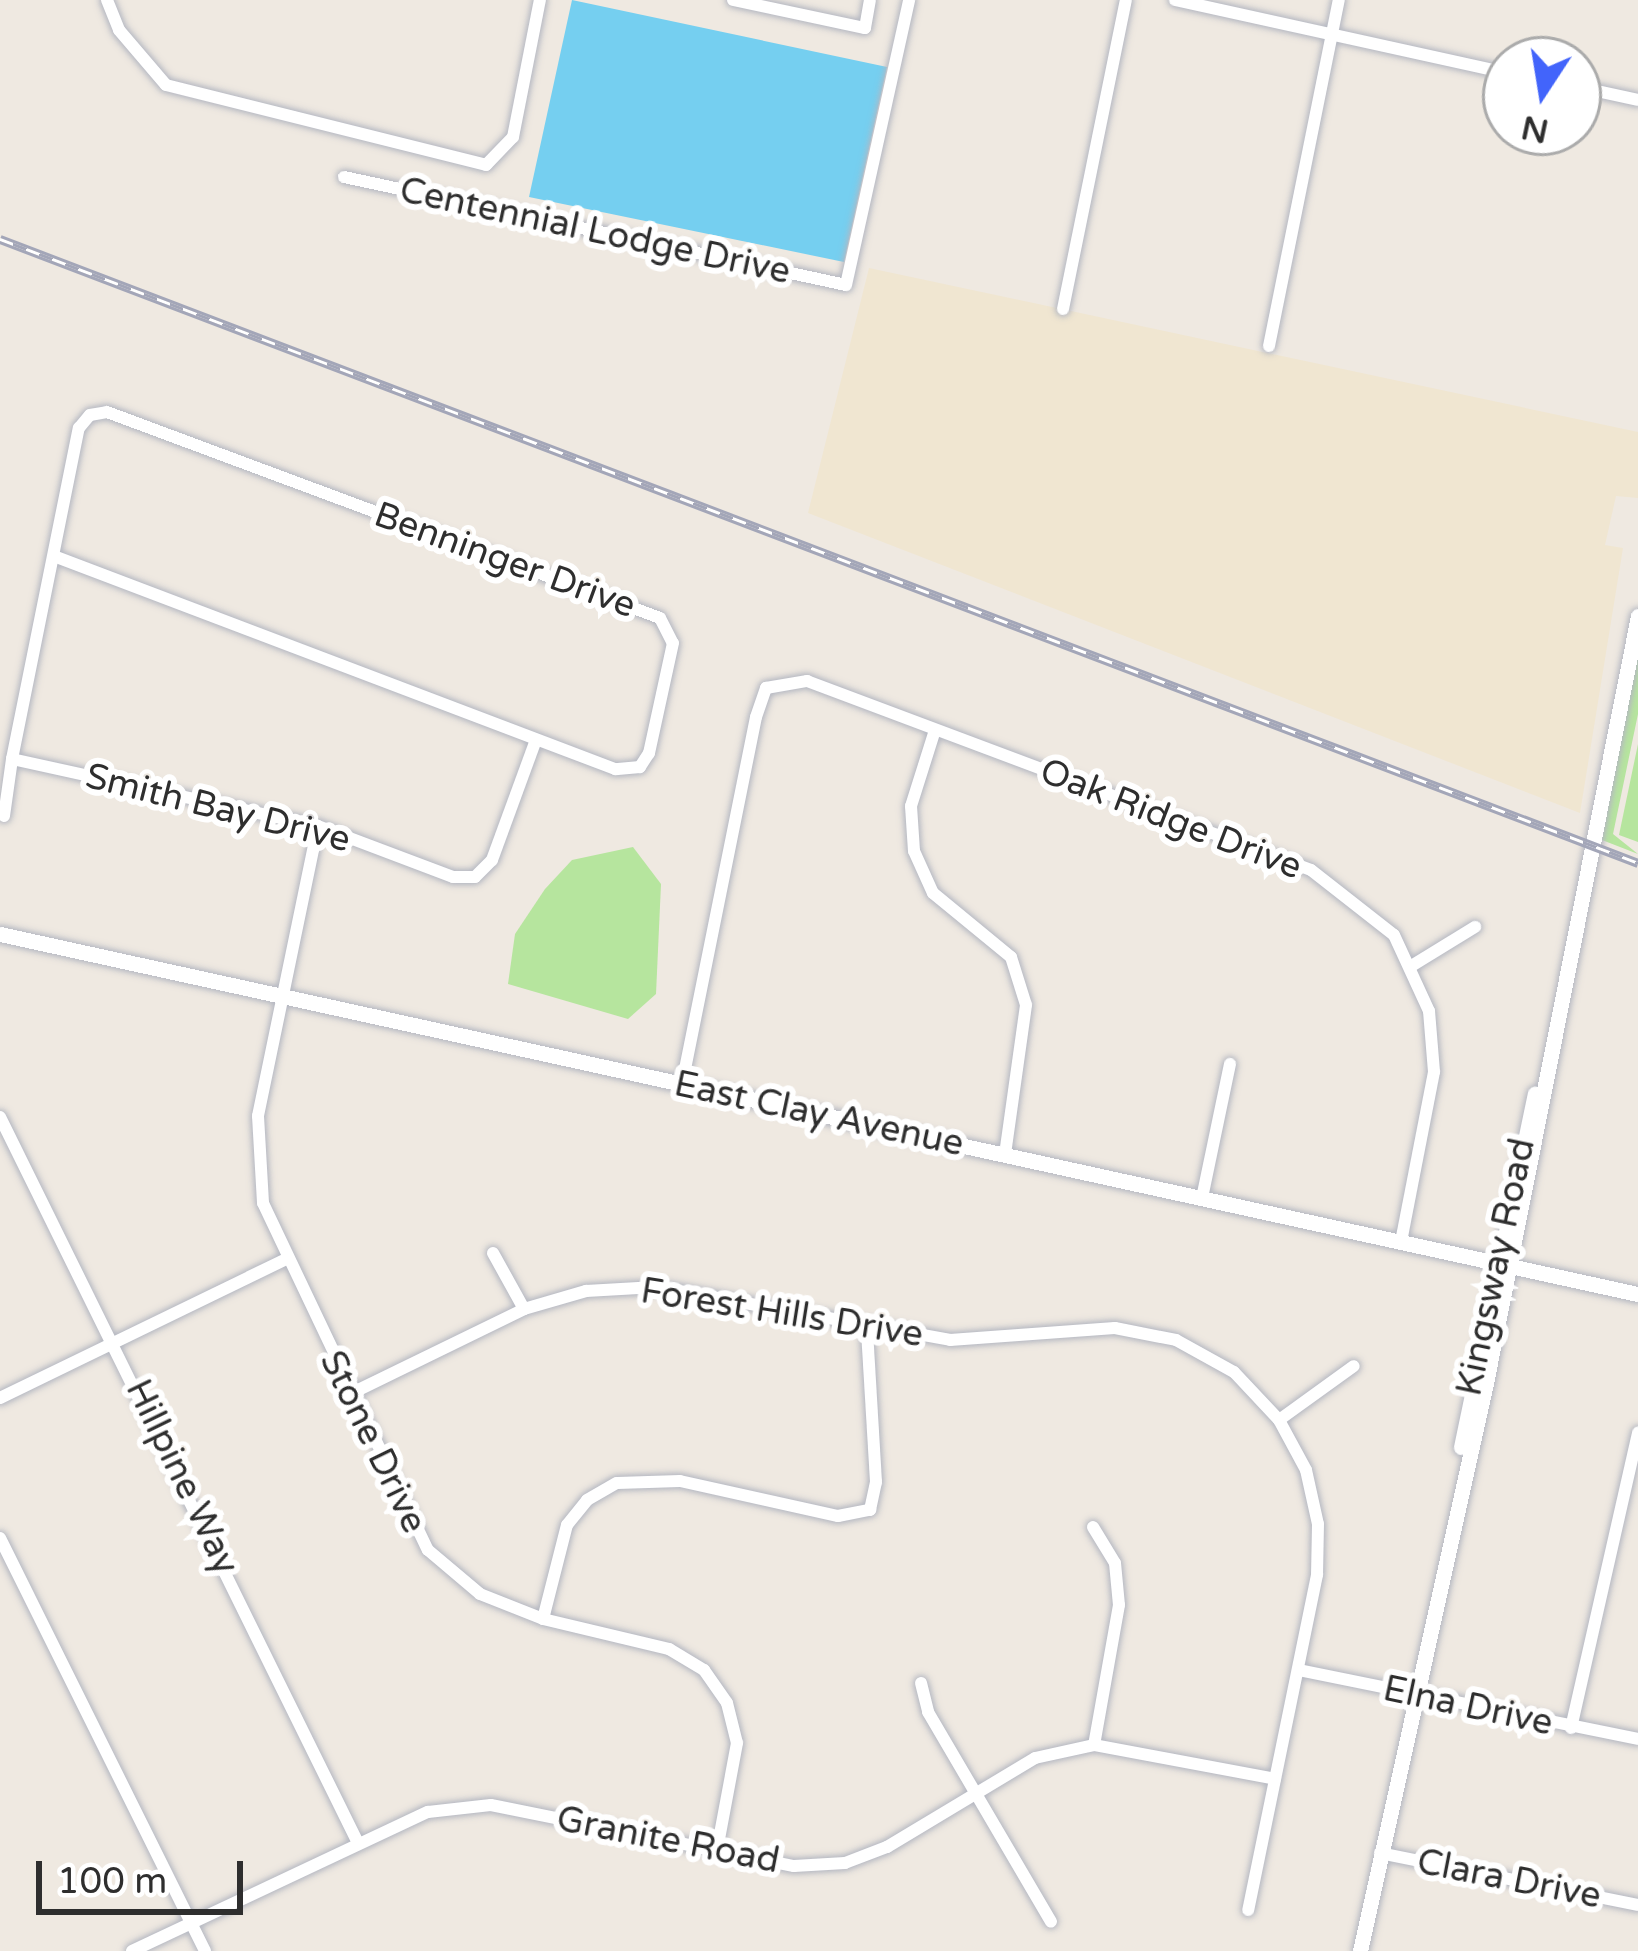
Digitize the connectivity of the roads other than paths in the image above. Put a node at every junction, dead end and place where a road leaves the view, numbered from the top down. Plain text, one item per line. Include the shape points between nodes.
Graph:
1 (107, 0) edge
2 (540, 0) edge
3 (733, 0) edge
4 (870, 0) edge
5 (909, 0) edge
6 (1126, 0) edge
7 (1175, 0) edge
8 (1340, 0) edge
9 (1332, 37) junction
10 (1482, 68) edge
11 (1602, 92) edge
12 (1638, 100) edge
13 (344, 177) dead end
14 (1063, 309) dead end
15 (1268, 346) dead end
16 (53, 556) junction
17 (1638, 616) edge
18 (935, 730) junction
19 (536, 740) junction
20 (11, 759) junction
21 (4, 816) dead end
22 (318, 826) junction
23 (1475, 927) dead end
24 (0, 934) edge
25 (1413, 965) junction
26 (281, 996) junction
27 (1230, 1064) dead end
28 (682, 1084) junction
29 (0, 1117) edge
30 (1005, 1155) junction
31 (1202, 1198) junction
32 (1401, 1242) junction
33 (493, 1253) dead end
34 (286, 1258) junction
35 (1503, 1265) junction
36 (1638, 1294) edge
37 (524, 1309) junction
38 (867, 1329) junction
39 (117, 1341) junction
40 (1354, 1366) dead end
41 (348, 1395) junction
42 (0, 1398) edge
43 (1280, 1420) junction
44 (1638, 1432) edge
45 (1093, 1527) dead end
46 (0, 1538) edge
47 (543, 1619) junction
48 (1299, 1670) junction
49 (921, 1683) dead end
50 (1413, 1694) junction
51 (1571, 1728) junction
52 (1638, 1739) edge
53 (1094, 1745) junction
54 (1275, 1779) junction
55 (975, 1792) junction
56 (357, 1841) junction
57 (717, 1850) junction
58 (1380, 1853) junction
59 (1638, 1905) edge
60 (1248, 1910) dead end
61 (1051, 1922) dead end
62 (191, 1923) junction
63 (132, 1951) edge
64 (205, 1951) edge
65 (1360, 1951) edge

1 - 2 street via 119,30 166,85 486,165 513,137
3 - 4 street via 865,28
5 - 13 street, Centennial Lodge Drive via 846,285
6 - 14 street
7 - 9 street
8 - 9 street
9 - 10 street
9 - 15 street
11 - 12 street
16 - 19 street, Benninger Drive
16 - 19 street, Benninger Drive via 80,428 107,412 660,618 673,643 640,767 615,770
16 - 20 street
17 - 35 street, Kingsway Road
18 - 25 street, Oak Ridge Drive via 1311,870 1394,935
18 - 28 street, Oak Ridge Drive via 806,681 766,688
18 - 30 street via 911,806 914,851 933,893 1011,957 1026,1005
19 - 22 street, Smith Bay Drive via 492,860 475,877 454,878
20 - 21 street
20 - 22 street, Smith Bay Drive
22 - 26 street, Stone Drive
23 - 25 street
24 - 26 street, East Clay Avenue
25 - 32 street, Oak Ridge Drive via 1429,1011 1434,1072
26 - 28 street, East Clay Avenue
26 - 34 street, Stone Drive via 256,1152 263,1203
27 - 31 street
28 - 30 street, East Clay Avenue
29 - 39 street, Hillpine Way
30 - 31 street, East Clay Avenue
31 - 32 street, East Clay Avenue
32 - 35 street, East Clay Avenue
33 - 37 street
34 - 39 street
34 - 41 street, Stone Drive
35 - 36 street, East Clay Avenue
35 - 50 street, Kingsway Road
37 - 38 street, Forest Hills Drive via 586,1291 656,1287
37 - 41 street, Forest Hills Drive
38 - 43 street, Forest Hills Drive via 950,1340 1115,1328 1176,1340 1234,1372
38 - 47 street via 876,1482 870,1510 838,1516 680,1480 617,1483 587,1500 567,1525
39 - 42 street
39 - 56 street, Hillpine Way
40 - 43 street
41 - 47 street, Stone Drive via 428,1550 480,1594
43 - 48 street, Forest Hills Drive via 1306,1470 1318,1524
44 - 51 street
45 - 53 street via 1115,1563 1119,1605
46 - 62 street
47 - 57 street, Stone Drive via 670,1649 704,1670 727,1703 737,1743
48 - 50 street, Elna Drive
48 - 54 street, Forest Hills Drive
49 - 55 street via 928,1712
50 - 51 street, Elna Drive
50 - 58 street, Kingsway Road
51 - 52 street, Elna Drive
53 - 54 street, Granite Road
53 - 55 street, Granite Road via 1035,1758
54 - 60 street, Forest Hills Drive
55 - 57 street, Granite Road via 887,1847 845,1863 794,1866
55 - 61 street
56 - 57 street, Granite Road via 428,1812 491,1805
56 - 62 street, Granite Road
58 - 59 street, Clara Drive
58 - 65 street, Kingsway Road
62 - 63 street, Granite Road
62 - 64 street

